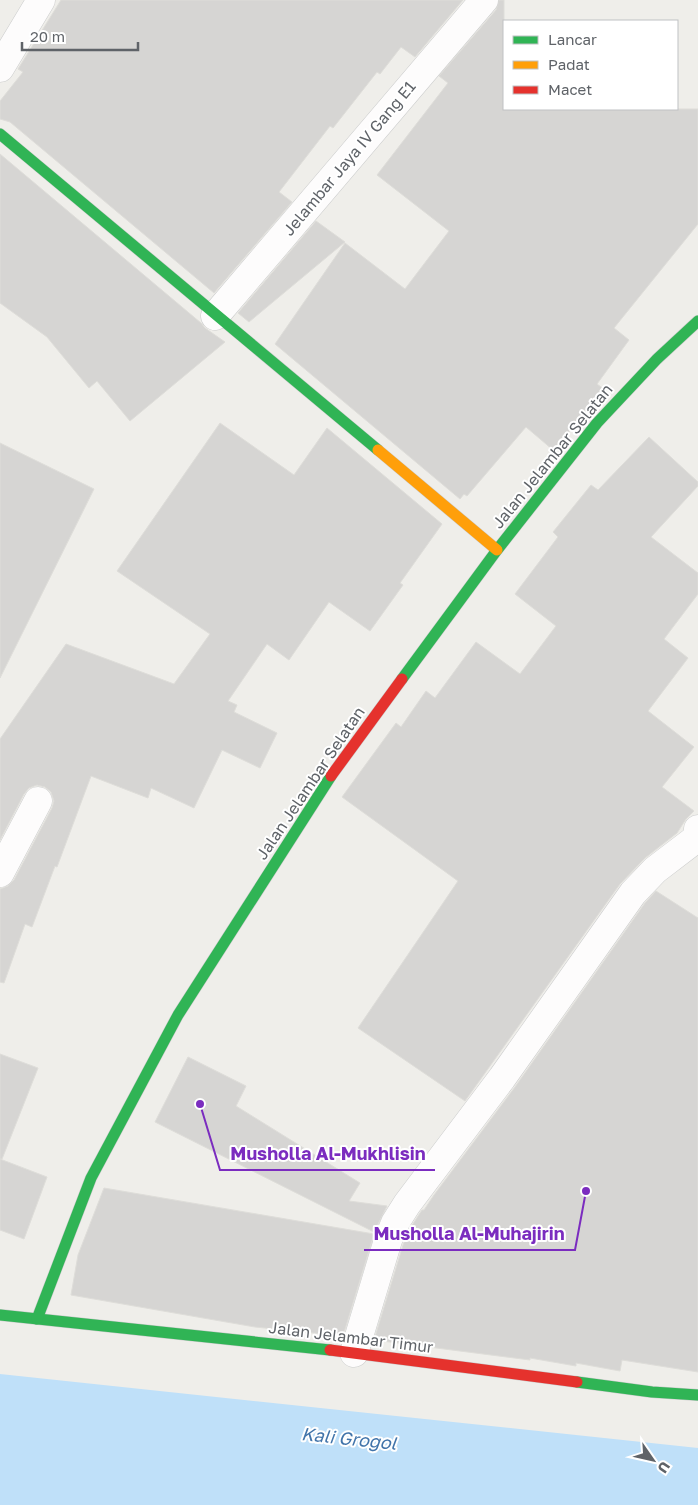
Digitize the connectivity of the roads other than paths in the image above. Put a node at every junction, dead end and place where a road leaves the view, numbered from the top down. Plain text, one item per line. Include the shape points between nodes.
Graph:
1 (41, 0) edge
2 (484, 0) edge
3 (8, 37) edge
4 (0, 68) edge
5 (0, 134) edge
6 (215, 316) junction
7 (698, 321) edge
8 (497, 550) junction
9 (38, 801) dead end
10 (698, 835) edge
11 (0, 873) edge
12 (0, 1315) edge
13 (37, 1319) junction
14 (354, 1353) junction
15 (698, 1395) edge

1 - 3 street
2 - 6 street, Jelambar Jaya IV Gang E1
3 - 4 street
5 - 6 street
6 - 8 street
7 - 8 street, Jalan Jelambar Selatan via 657,359 597,424
8 - 13 street, Jalan Jelambar Selatan via 325,784 178,1015 91,1178
9 - 11 street
10 - 14 street via 655,870 634,893 407,1204 388,1240
12 - 13 street, Jalan Jelambar Timur
13 - 14 street, Jalan Jelambar Timur
14 - 15 street, Jalan Jelambar Timur via 652,1392

